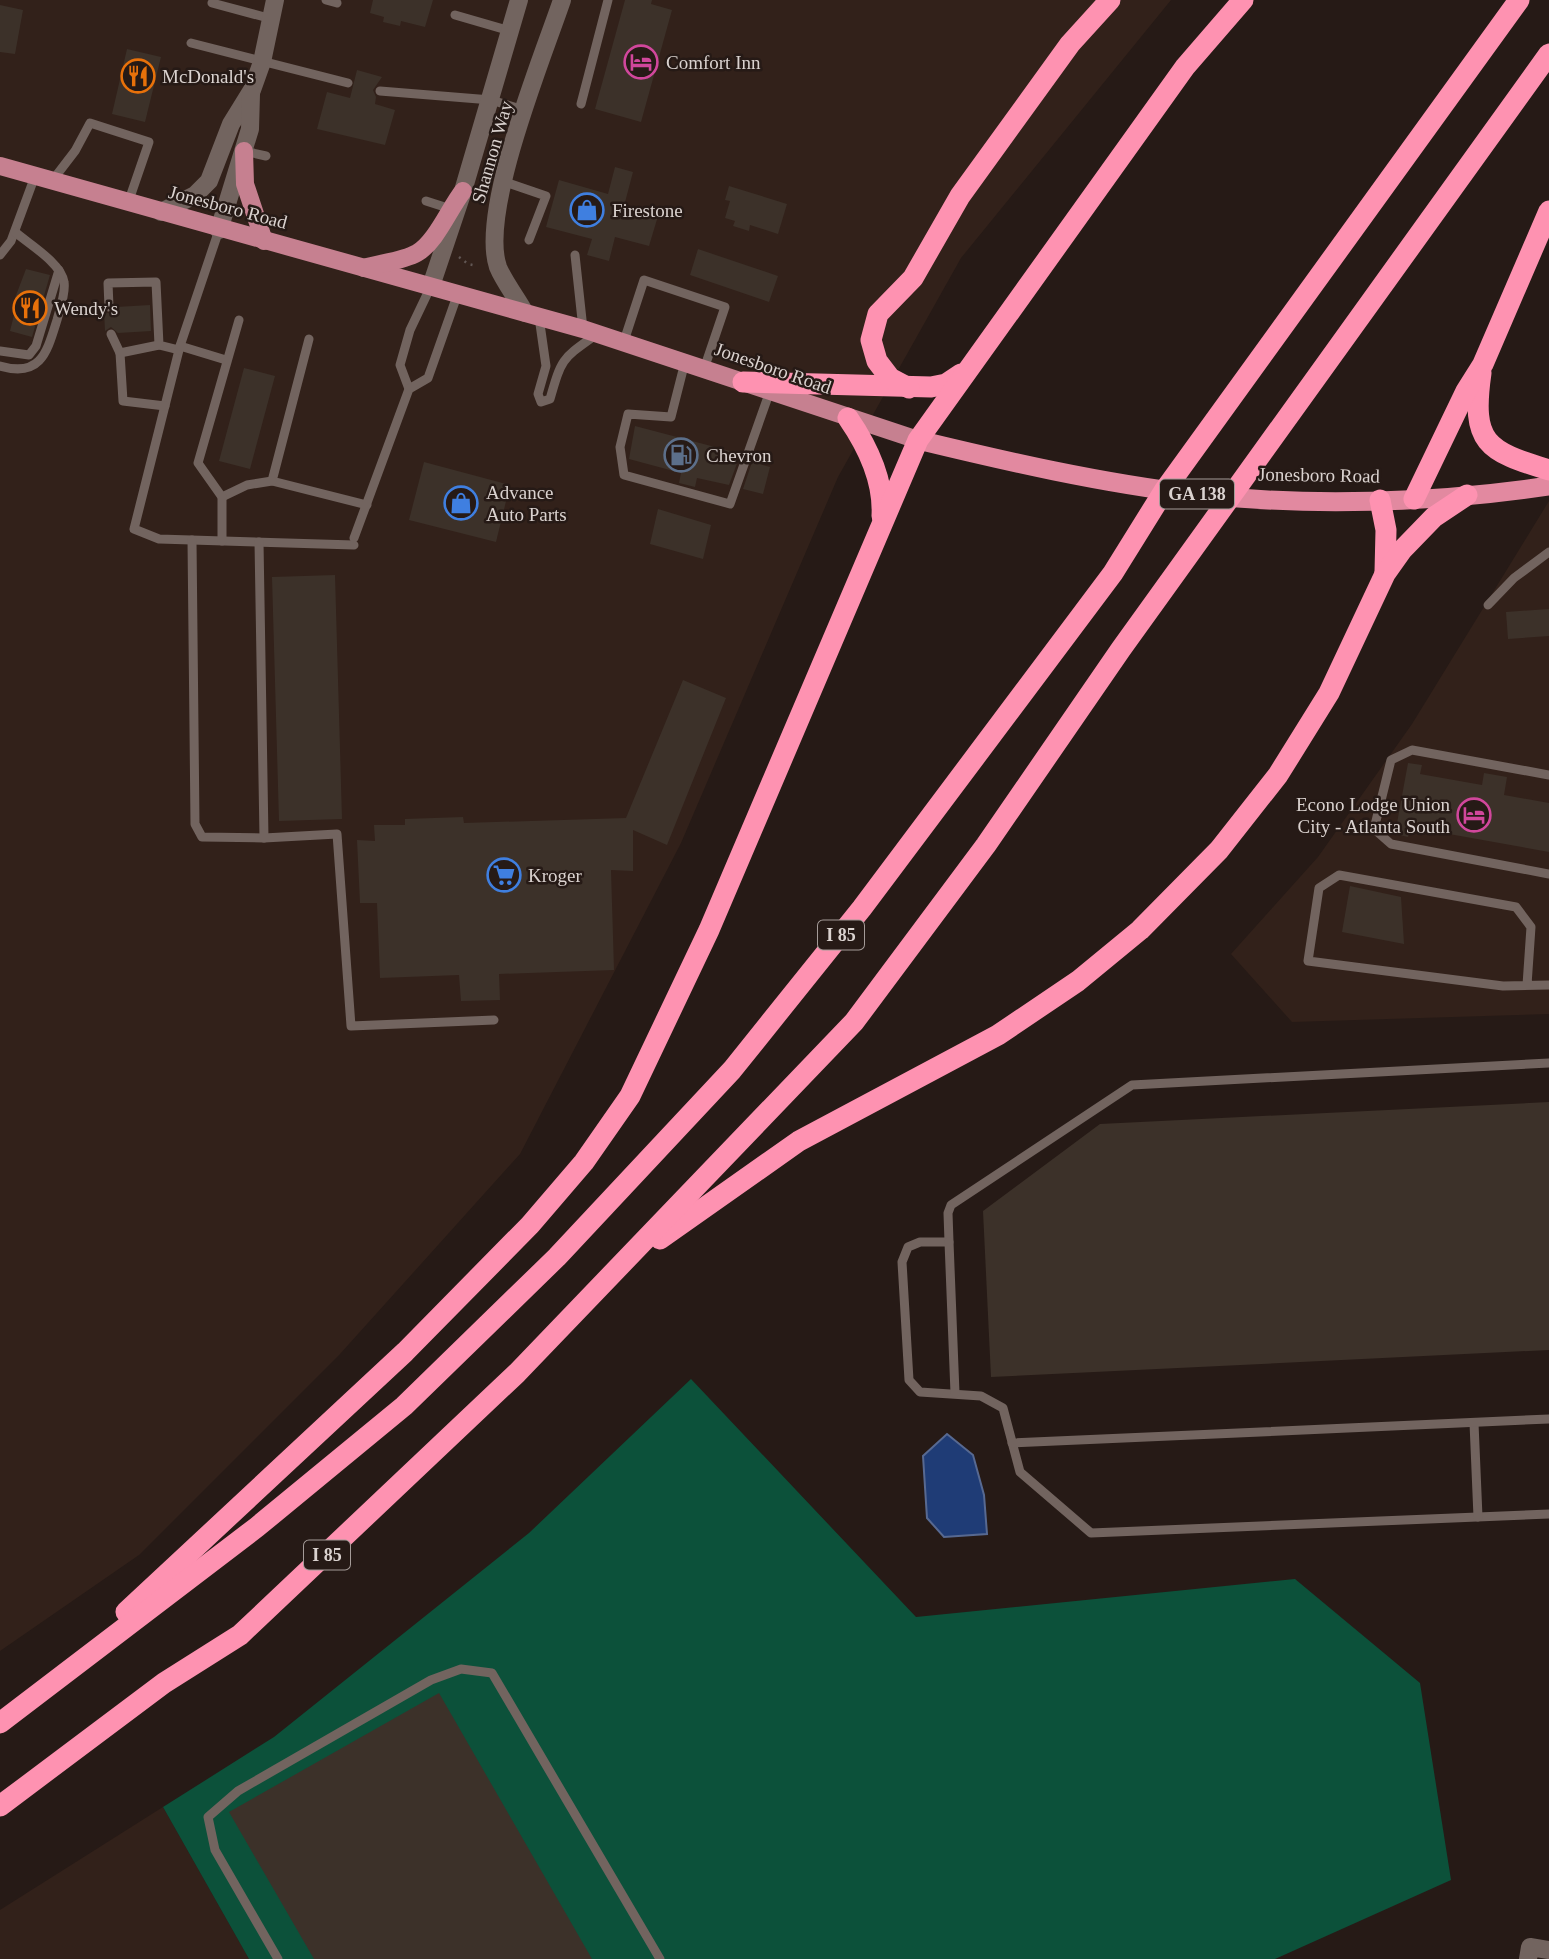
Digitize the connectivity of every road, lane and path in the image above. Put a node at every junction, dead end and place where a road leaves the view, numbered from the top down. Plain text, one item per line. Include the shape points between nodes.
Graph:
1 (275, 0) edge
2 (326, 0) edge
3 (519, 0) edge
4 (562, 0) edge
5 (608, 0) edge
6 (1110, 0) edge
7 (1243, 0) edge
8 (1519, 0) edge
9 (212, 3) dead end
10 (337, 3) dead end
11 (455, 15) dead end
12 (272, 19) junction
13 (510, 31) junction
14 (191, 43) dead end
15 (1549, 54) edge
16 (262, 62) junction
17 (348, 83) dead end
18 (251, 90) junction
19 (380, 91) dead end
20 (491, 100) junction
21 (581, 104) dead end
22 (525, 111) junction
23 (244, 151) junction
24 (266, 156) dead end
25 (0, 166) edge
26 (43, 179) junction
27 (502, 181) junction
28 (463, 191) joint
29 (426, 201) dead end
30 (128, 203) junction
31 (453, 209) junction
32 (1549, 211) edge
33 (161, 212) junction
34 (219, 230) junction
35 (13, 236) junction
36 (530, 240) dead end
37 (264, 241) junction
38 (0, 253) edge
39 (575, 255) dead end
40 (458, 256) dead end
41 (477, 266) dead end
42 (364, 268) junction
43 (59, 270) junction
44 (431, 286) junction
45 (458, 293) junction
46 (109, 307) dead end
47 (532, 315) junction
48 (239, 320) dead end
49 (590, 331) junction
50 (111, 334) dead end
51 (309, 339) dead end
52 (624, 341) junction
53 (159, 345) junction
54 (180, 348) junction
55 (0, 351) edge
56 (121, 353) junction
57 (226, 360) junction
58 (685, 362) junction
59 (1483, 364) junction
60 (0, 366) edge
61 (705, 369) junction
62 (966, 371) junction
63 (743, 382) junction
64 (909, 388) junction
65 (409, 389) junction
66 (770, 391) junction
67 (165, 406) junction
68 (848, 418) junction
69 (918, 440) junction
70 (1549, 470) edge
71 (272, 481) junction
72 (1549, 486) edge
73 (1467, 495) junction
74 (222, 497) junction
75 (1414, 499) junction
76 (1380, 500) junction
77 (367, 505) junction
78 (881, 524) junction
79 (192, 540) junction
80 (222, 541) junction
81 (259, 542) junction
82 (1549, 552) edge
83 (1385, 574) junction
84 (1488, 605) dead end
85 (1549, 775) edge
86 (264, 838) junction
87 (1549, 874) edge
88 (1527, 985) junction
89 (1549, 985) edge
90 (494, 1020) dead end
91 (1549, 1063) edge
92 (949, 1242) junction
93 (621, 1266) junction
94 (955, 1393) junction
95 (1549, 1419) edge
96 (1474, 1423) junction
97 (1012, 1443) junction
98 (1549, 1514) edge
99 (1478, 1517) junction
100 (32, 1700) junction
101 (0, 1723) edge
102 (0, 1806) edge
103 (1549, 1950) edge
104 (278, 1959) edge
105 (660, 1959) edge
106 (1528, 1959) edge

1 - 12 street
2 - 10 lane
3 - 13 street, Shannon Way
4 - 22 street, Shannon Way
5 - 21 lane
6 - 64 highway via 1070,44 960,196 913,278 878,314 872,340 877,361 890,378
7 - 62 highway via 1185,67
8 - 100 highway, I 85 via 1164,491 1105,584 862,908 732,1070 557,1257 404,1406 257,1527
9 - 12 lane
11 - 13 lane
12 - 16 street
13 - 20 street, Shannon Way
14 - 16 lane
15 - 93 highway, I 85 via 1121,649 986,845 854,1022
16 - 17 lane
16 - 18 street
18 - 23 street
18 - 33 street via 203,190
19 - 20 lane
20 - 22 lane
20 - 28 street, Shannon Way
22 - 27 street, Shannon Way
23 - 24 lane
23 - 34 street
23 - 37 main road via 245,184
25 - 26 main road, Jonesboro Road / GA 138
26 - 30 main road, Jonesboro Road / GA 138
26 - 30 lane via 75,152 90,123 149,142
26 - 35 lane
27 - 36 lane via 546,196
27 - 47 street, Shannon Way via 493,229 498,267
28 - 31 main road
29 - 31 lane
30 - 33 main road, Jonesboro Road / GA 138
31 - 42 main road via 418,252
31 - 44 street, Shannon Way
32 - 59 highway
33 - 34 main road, Jonesboro Road / GA 138
34 - 37 main road, Jonesboro Road / GA 138
34 - 54 lane
35 - 38 lane
35 - 43 lane
37 - 42 main road, Jonesboro Road / GA 138
39 - 49 lane
40 - 41 path
42 - 44 main road, Jonesboro Road / GA 138
43 - 55 lane via 36,346 29,355
43 - 60 lane via 65,283 47,354 34,366 13,370
44 - 45 main road, Jonesboro Road / GA 138
44 - 65 lane via 400,365
45 - 47 main road, Jonesboro Road / GA 138
45 - 65 lane via 428,378
46 - 53 lane via 108,283 156,282
47 - 49 main road, Jonesboro Road / GA 138
47 - 49 lane via 546,366 538,394 541,402 550,399 559,366
48 - 57 lane
49 - 52 main road, Jonesboro Road / GA 138
50 - 56 lane
51 - 71 lane
52 - 58 main road, Jonesboro Road / GA 138
52 - 61 lane via 644,280 725,307
53 - 54 lane
53 - 56 lane
54 - 57 lane
54 - 67 lane
56 - 67 lane via 123,401
57 - 74 lane via 198,463
58 - 61 main road, Jonesboro Road / GA 138
58 - 66 lane via 671,418 628,414 620,447 624,475 730,504
59 - 70 highway via 1479,422 1489,444 1506,457
59 - 75 highway
61 - 63 main road, Jonesboro Road / GA 138
62 - 64 highway via 946,384
62 - 69 highway
63 - 64 highway
63 - 66 main road, Jonesboro Road / GA 138
65 - 77 lane
66 - 68 main road, Jonesboro Road / GA 138
67 - 79 lane via 134,529 159,538
68 - 69 main road, Jonesboro Road / GA 138
68 - 78 highway via 881,486
69 - 76 highway, Jonesboro Road / GA 138 via 1070,474 1195,494
69 - 78 highway
71 - 74 lane via 247,485
71 - 77 lane
72 - 73 highway, Jonesboro Road / GA 138
73 - 75 highway, Jonesboro Road / GA 138
73 - 83 highway via 1434,517
74 - 80 lane
75 - 76 highway, Jonesboro Road / GA 138
76 - 83 highway via 1386,530
77 - 81 lane via 354,541
78 - 100 highway via 709,930 630,1096 584,1162 530,1225 405,1352
79 - 80 lane
79 - 86 lane via 195,824 202,836
80 - 81 lane
81 - 86 lane
82 - 84 lane
83 - 93 highway via 1329,693 1278,775 1219,850 1140,930 1078,981 998,1035 799,1141
85 - 87 lane via 1412,750 1391,760 1374,829 1391,844
86 - 90 lane via 337,834 351,1026
88 - 88 lane via 1503,986 1308,961 1319,888 1339,875 1516,907 1531,927
88 - 89 lane
91 - 92 lane via 1132,1085 951,1205 947,1213
92 - 94 lane
92 - 94 lane via 920,1242 908,1247 901,1262 909,1380 920,1392
93 - 102 highway, I 85 via 517,1373 240,1635 164,1683
94 - 97 lane via 981,1396 1003,1408
95 - 96 lane
96 - 97 lane
96 - 99 lane
97 - 99 lane via 1020,1472 1097,1534
98 - 99 lane
100 - 101 highway, I 85
103 - 106 street via 1530,1947
104 - 105 lane via 215,1850 208,1817 238,1791 432,1680 461,1669 492,1673

